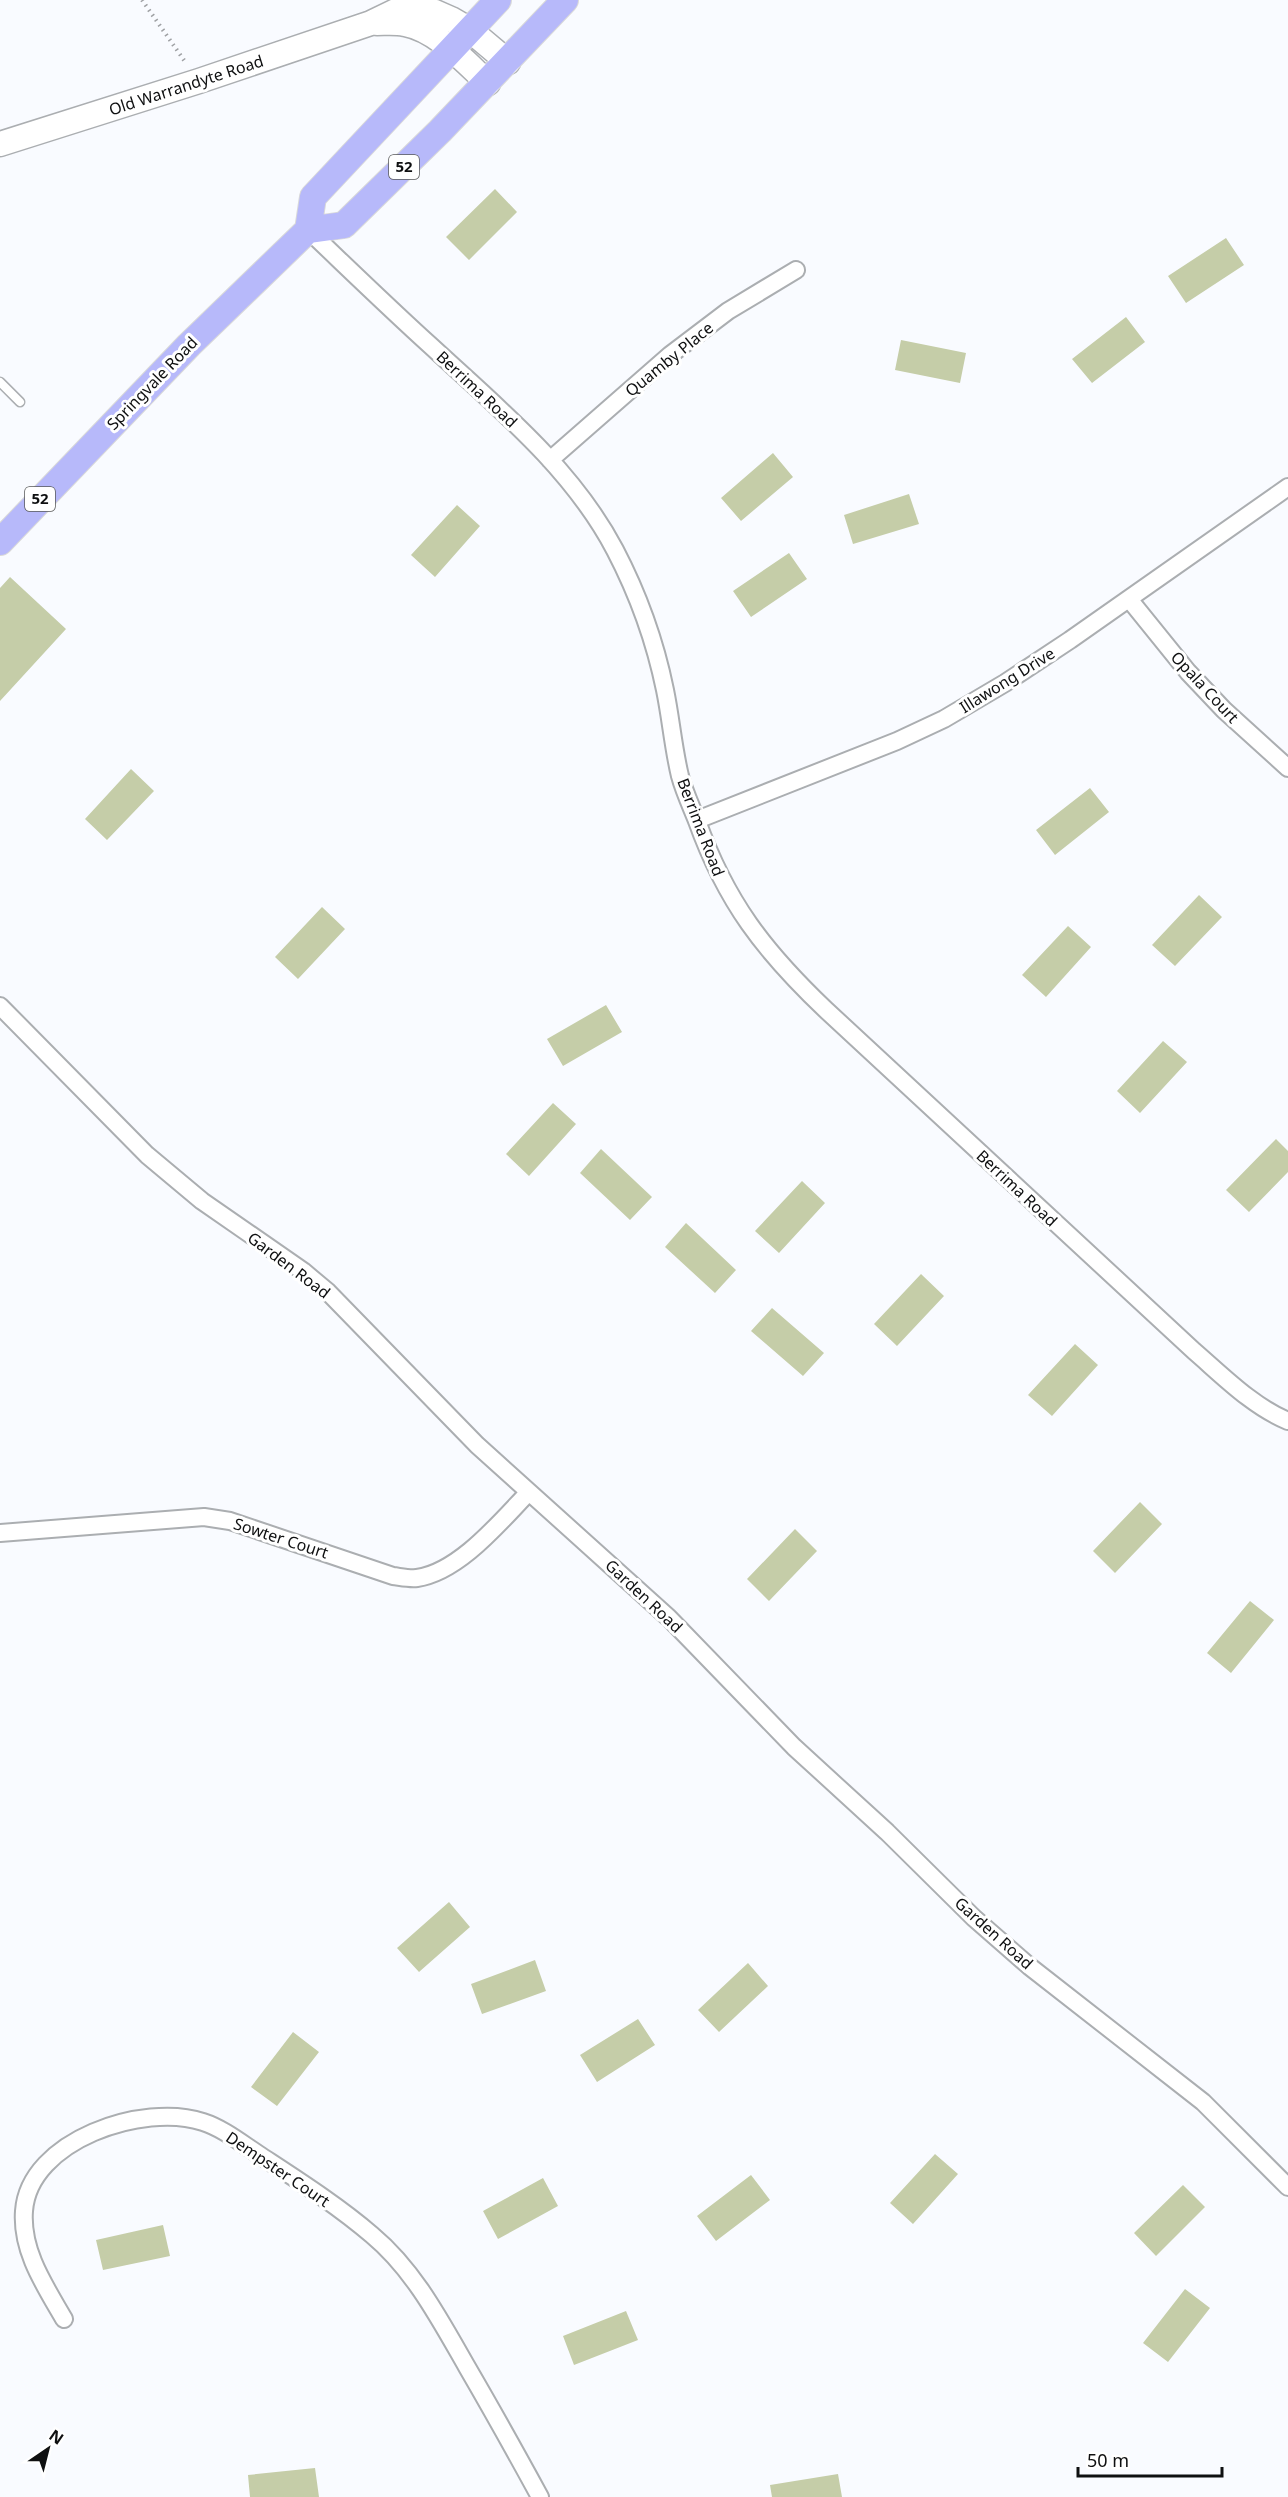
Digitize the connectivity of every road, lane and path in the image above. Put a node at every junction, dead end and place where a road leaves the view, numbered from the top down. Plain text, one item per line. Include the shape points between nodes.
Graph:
1 (142, 0) edge
2 (498, 0) edge
3 (565, 0) edge
4 (402, 11) edge
5 (470, 30) junction
6 (452, 50) junction
7 (508, 62) junction
8 (199, 81) junction
9 (488, 83) junction
10 (0, 144) edge
11 (308, 230) junction
12 (796, 270) dead end
13 (0, 382) edge
14 (20, 402) dead end
15 (550, 460) junction
16 (1288, 487) edge
17 (0, 542) edge
18 (1129, 599) junction
19 (1288, 768) edge
20 (696, 820) junction
21 (0, 1006) edge
22 (1288, 1421) edge
23 (528, 1493) junction
24 (0, 1533) edge
25 (1288, 2187) edge
26 (64, 2319) dead end
27 (540, 2497) edge

1 - 8 path
2 - 5 main road
3 - 7 main road, 52
4 - 5 main road, Old Warrandyte Road via 435,12
4 - 6 main road, Old Warrandyte Road via 417,28
4 - 8 main road, Old Warrandyte Road
5 - 6 main road
5 - 7 main road, Old Warrandyte Road
6 - 9 main road, Old Warrandyte Road
6 - 11 main road via 313,197
7 - 9 main road, 52
8 - 10 main road, Old Warrandyte Road
9 - 11 main road, 52 via 344,225
11 - 15 street, Berrima Road
11 - 17 main road, Springvale Road / 52 via 189,345
12 - 15 street, Quamby Place via 728,311 670,354
13 - 14 lane
15 - 20 street, Berrima Road via 614,547 638,598 665,692 681,778
16 - 18 street, Illawong Drive
18 - 19 street, Opala Court via 1188,672
18 - 20 street, Illawong Drive via 944,719
20 - 22 street, Berrima Road via 733,902 789,975 1194,1351 1238,1389 1273,1415
21 - 23 street, Garden Road via 147,1155 202,1201 328,1292
23 - 24 street, Sowter Court via 447,1568 415,1578 393,1576 230,1521 204,1517
23 - 25 street, Garden Road via 669,1618 794,1747 974,1918 1203,2102
26 - 27 street, Dempster Court via 31,2257 25,2235 25,2205 32,2182 65,2147 93,2133 157,2116 203,2122 344,2213 402,2264 432,2306

